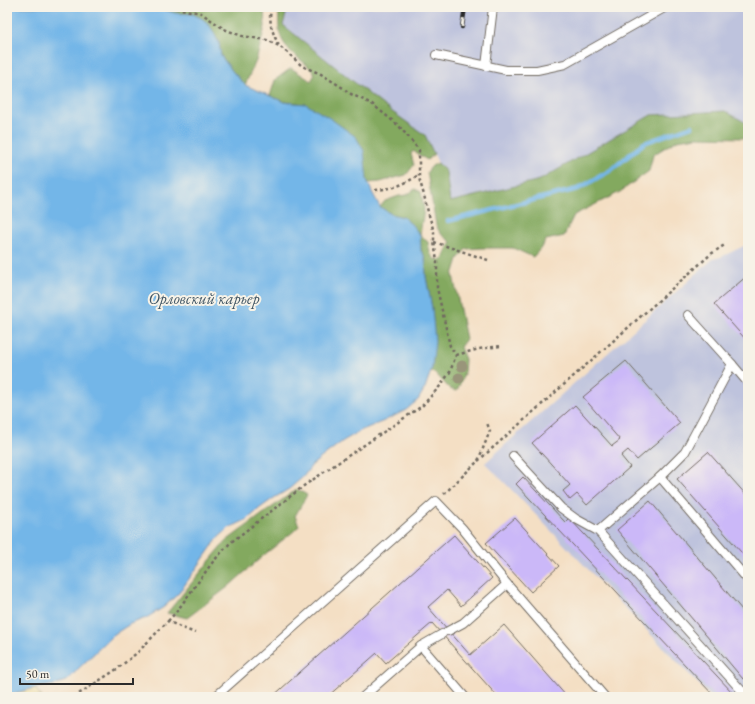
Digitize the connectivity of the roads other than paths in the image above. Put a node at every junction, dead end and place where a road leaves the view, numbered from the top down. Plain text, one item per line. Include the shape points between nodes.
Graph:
1 (493, 7) edge
2 (666, 7) edge
3 (436, 56) dead end
4 (486, 66) junction
5 (688, 315) dead end
6 (732, 364) junction
7 (748, 383) edge
8 (513, 456) dead end
9 (660, 477) junction
10 (598, 531) junction
11 (748, 580) edge
12 (507, 584) junction
13 (421, 646) junction
14 (748, 691) edge
15 (215, 697) edge
16 (363, 697) edge
17 (465, 697) edge
18 (605, 697) edge

1 - 4 lane
2 - 4 lane via 565,64 538,70 506,70
3 - 4 lane
5 - 6 lane
6 - 7 lane
6 - 9 lane via 685,452
8 - 10 lane via 561,508
9 - 10 lane
9 - 11 lane
10 - 14 lane via 741,690
12 - 13 lane via 463,622
12 - 15 lane via 462,528 436,501
12 - 18 lane
13 - 16 lane
13 - 17 lane

